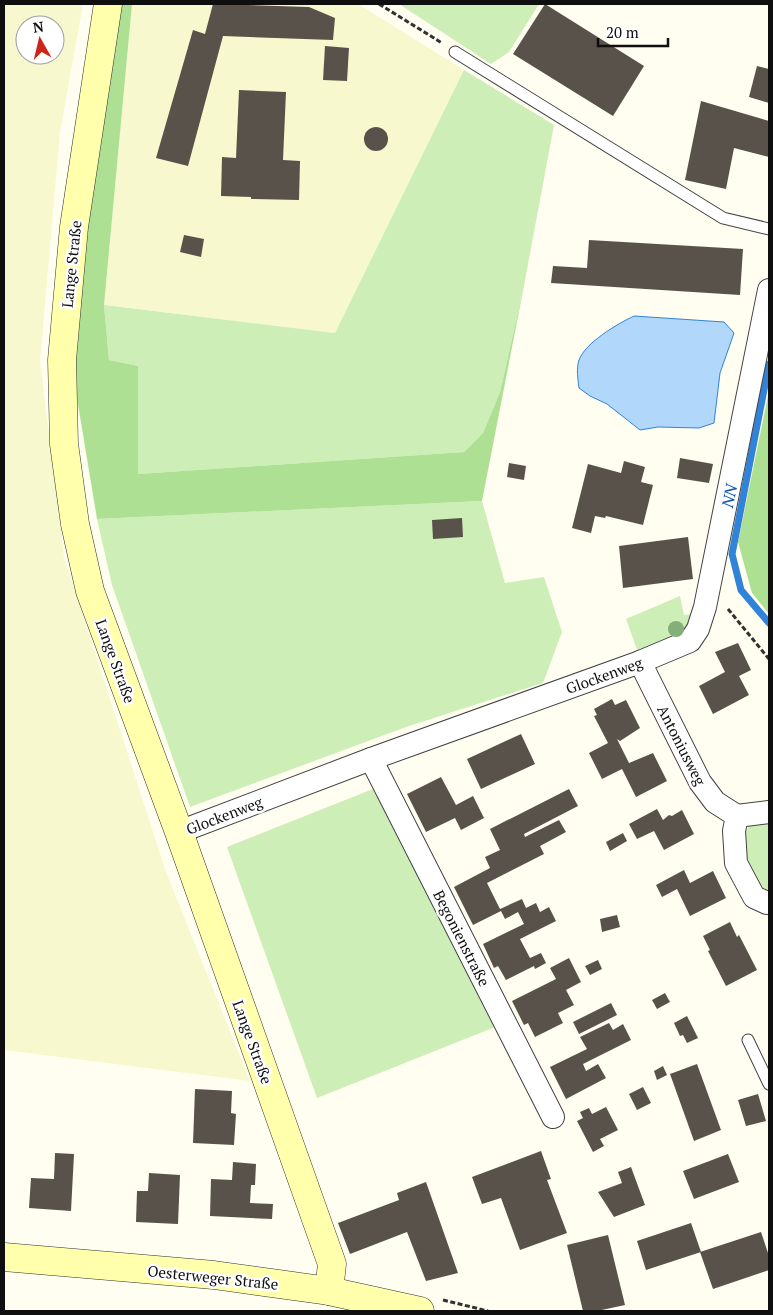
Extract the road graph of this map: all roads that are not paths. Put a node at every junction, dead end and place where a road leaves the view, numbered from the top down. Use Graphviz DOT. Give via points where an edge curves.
graph roads {
  1 [pos="108,4"];
  2 [pos="455,52"];
  3 [pos="769,229"];
  4 [pos="769,290"];
  5 [pos="640,662"];
  6 [pos="371,759"];
  7 [pos="769,812"];
  8 [pos="736,816"];
  9 [pos="179,832"];
  10 [pos="769,902"];
  11 [pos="748,1040"];
  12 [pos="769,1084"];
  13 [pos="553,1117"];
  14 [pos="4,1257"];
  15 [pos="329,1291"];
  16 [pos="420,1311"];
  1 -- 9 [label="street, Lange Straße" via="74,227 62,360 64,444 75,524 90,591"];
  2 -- 3 [label="lane" via="723,218"];
  4 -- 5 [label="street, Glockenweg" via="705,608 698,629 690,641"];
  5 -- 6 [label="street, Glockenweg"];
  5 -- 8 [label="street, Antoniusweg" via="700,782 715,802"];
  6 -- 9 [label="street, Glockenweg"];
  6 -- 13 [label="street, Begonienstraße"];
  7 -- 8 [label="street"];
  8 -- 10 [label="street" via="736,863 754,896"];
  9 -- 15 [label="street, Lange Straße" via="332,1264"];
  11 -- 12 [label="lane"];
  14 -- 15 [label="street, Oesterweger Straße" via="214,1276"];
  15 -- 16 [label="street, Oesterweger Straße"];
}
